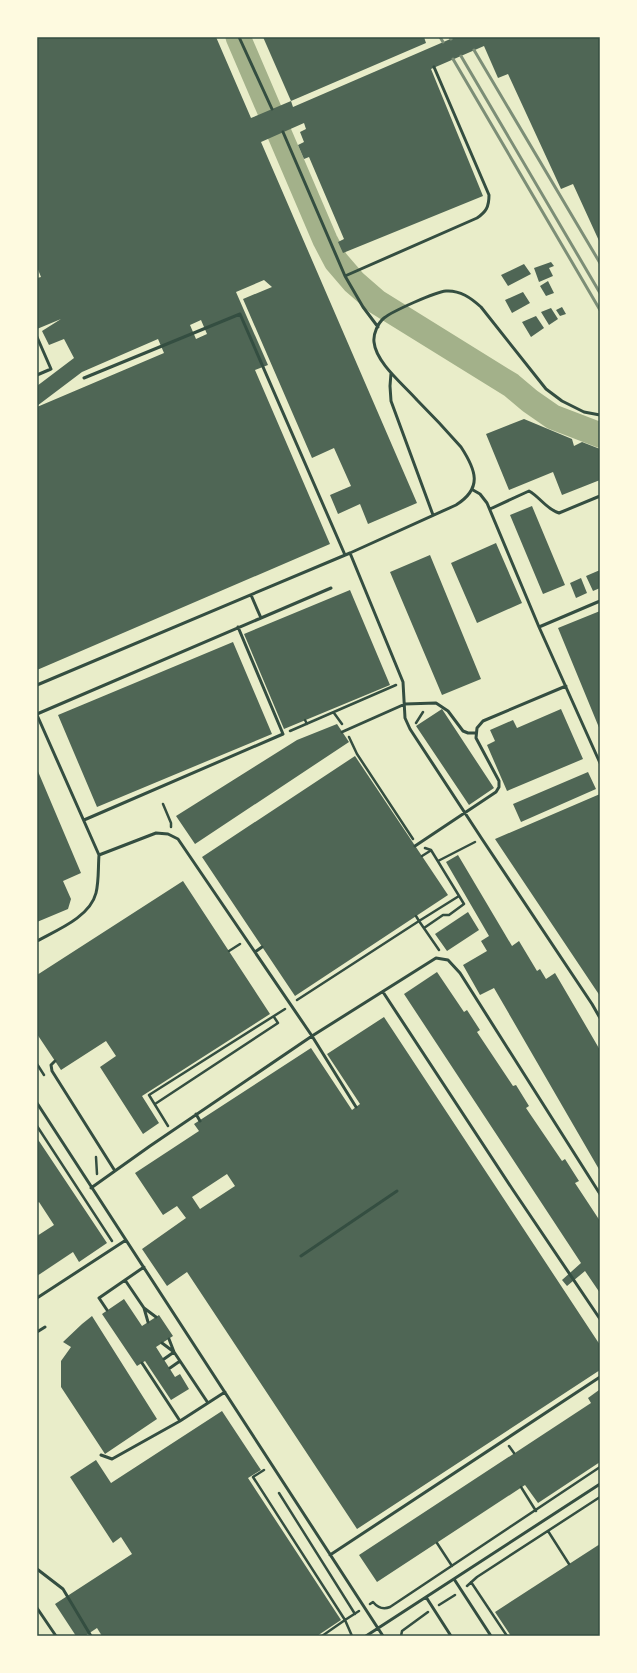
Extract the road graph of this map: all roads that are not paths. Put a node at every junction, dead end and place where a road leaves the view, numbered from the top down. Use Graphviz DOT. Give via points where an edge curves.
graph roads {
  1 [pos="239,37"];
  2 [pos="434,67"];
  3 [pos="272,110"];
  4 [pos="283,132"];
  5 [pos="345,276"];
  6 [pos="378,327"];
  7 [pos="37,337"];
  8 [pos="391,373"];
  9 [pos="37,375"];
  10 [pos="84,378"];
  11 [pos="600,415"];
  12 [pos="473,490"];
  13 [pos="600,496"];
  14 [pos="490,509"];
  15 [pos="433,515"];
  16 [pos="350,553"];
  17 [pos="345,555"];
  18 [pos="331,588"];
  19 [pos="251,595"];
  20 [pos="600,601"];
  21 [pos="260,618"];
  22 [pos="238,627"];
  23 [pos="539,627"];
  24 [pos="37,685"];
  25 [pos="566,686"];
  26 [pos="405,704"];
  27 [pos="37,715"];
  28 [pos="344,731"];
  29 [pos="476,733"];
  30 [pos="599,758"];
  31 [pos="600,763"];
  32 [pos="464,812"];
  33 [pos="84,820"];
  34 [pos="416,845"];
  35 [pos="99,855"];
  36 [pos="37,941"];
  37 [pos="262,947"];
  38 [pos="255,952"];
  39 [pos="383,992"];
  40 [pos="600,1018"];
  41 [pos="312,1036"];
  42 [pos="55,1061"];
  43 [pos="37,1103"];
  44 [pos="356,1107"];
  45 [pos="196,1114"];
  46 [pos="200,1121"];
  47 [pos="115,1171"];
  48 [pos="91,1188"];
  49 [pos="398,1191"];
  50 [pos="600,1194"];
  51 [pos="126,1240"];
  52 [pos="301,1256"];
  53 [pos="144,1267"];
  54 [pos="125,1280"];
  55 [pos="37,1298"];
  56 [pos="144,1308"];
  57 [pos="107,1310"];
  58 [pos="156,1317"];
  59 [pos="600,1319"];
  60 [pos="148,1322"];
  61 [pos="46,1327"];
  62 [pos="37,1332"];
  63 [pos="169,1339"];
  64 [pos="162,1343"];
  65 [pos="174,1352"];
  66 [pos="164,1359"];
  67 [pos="180,1361"];
  68 [pos="142,1363"];
  69 [pos="170,1368"];
  70 [pos="150,1369"];
  71 [pos="147,1372"];
  72 [pos="156,1377"];
  73 [pos="600,1377"];
  74 [pos="152,1380"];
  75 [pos="225,1392"];
  76 [pos="208,1403"];
  77 [pos="180,1421"];
  78 [pos="101,1455"];
  79 [pos="600,1484"];
  80 [pos="330,1555"];
  81 [pos="37,1569"];
  82 [pos="454,1579"];
  83 [pos="426,1597"];
  84 [pos="37,1608"];
  85 [pos="378,1628"];
  86 [pos="56,1636"];
  87 [pos="91,1636"];
  88 [pos="366,1636"];
  89 [pos="384,1636"];
  90 [pos="451,1636"];
  91 [pos="491,1636"];
  1 -- 3 [label="lane"];
  2 -- 5 [label="lane" via="489,195 489,204 485,213 477,218"];
  4 -- 5 [label="lane"];
  5 -- 6 [label="lane"];
  6 -- 8 [label="lane" via="374,334 374,343"];
  6 -- 11 [label="lane" via="384,317 437,293 450,291 462,294 481,307 546,389 584,412"];
  7 -- 9 [label="lane" via="51,369"];
  8 -- 12 [label="lane" via="462,446 474,470"];
  8 -- 15 [label="lane" via="391,401"];
  10 -- 17 [label="lane" via="240,314"];
  12 -- 14 [label="lane" via="480,494"];
  12 -- 15 [label="lane" via="456,505"];
  13 -- 14 [label="lane" via="559,513 552,511 538,496 529,491"];
  14 -- 23 [label="lane"];
  15 -- 16 [label="lane"];
  16 -- 17 [label="lane"];
  16 -- 26 [label="lane" via="403,682"];
  17 -- 19 [label="lane"];
  18 -- 21 [label="lane"];
  19 -- 21 [label="lane"];
  19 -- 24 [label="lane"];
  20 -- 23 [label="lane"];
  21 -- 22 [label="lane"];
  22 -- 27 [label="lane"];
  22 -- 33 [label="lane" via="283,734"];
  23 -- 25 [label="lane"];
  25 -- 29 [label="lane" via="483,721"];
  25 -- 30 [label="lane"];
  26 -- 28 [label="lane"];
  26 -- 29 [label="lane" via="436,703 448,710 464,731"];
  26 -- 32 [label="lane" via="405,718 410,729"];
  27 -- 33 [label="lane"];
  29 -- 32 [label="lane" via="476,738 499,780 500,787"];
  30 -- 31 [label="lane"];
  32 -- 34 [label="lane"];
  32 -- 40 [label="lane"];
  33 -- 35 [label="lane"];
  35 -- 36 [label="lane" via="96,894 87,908"];
  35 -- 38 [label="lane" via="156,833 162,832 178,839"];
  37 -- 38 [label="lane"];
  38 -- 41 [label="lane"];
  39 -- 41 [label="lane"];
  39 -- 50 [label="lane" via="432,959 448,960 464,980"];
  39 -- 59 [label="lane"];
  41 -- 44 [label="lane"];
  41 -- 45 [label="lane"];
  42 -- 47 [label="lane" via="51,1065 52,1071"];
  43 -- 48 [label="lane"];
  45 -- 46 [label="lane"];
  45 -- 47 [label="lane"];
  47 -- 48 [label="lane"];
  48 -- 51 [label="lane"];
  49 -- 52 [label="lane"];
  51 -- 53 [label="lane"];
  51 -- 55 [label="lane"];
  53 -- 54 [label="lane"];
  53 -- 75 [label="lane"];
  54 -- 56 [label="lane"];
  54 -- 57 [label="lane" via="99,1298"];
  56 -- 58 [label="lane"];
  56 -- 60 [label="lane"];
  61 -- 62 [label="lane"];
  63 -- 65 [label="lane"];
  64 -- 65 [label="lane"];
  65 -- 66 [label="lane"];
  65 -- 67 [label="lane"];
  67 -- 69 [label="lane"];
  67 -- 76 [label="lane"];
  68 -- 71 [label="lane"];
  70 -- 71 [label="lane"];
  71 -- 74 [label="lane"];
  72 -- 74 [label="lane"];
  73 -- 80 [label="lane"];
  74 -- 77 [label="lane"];
  75 -- 76 [label="lane"];
  75 -- 80 [label="lane"];
  76 -- 77 [label="lane"];
  77 -- 78 [label="lane" via="112,1460"];
  79 -- 82 [label="lane"];
  80 -- 85 [label="lane"];
  81 -- 87 [label="lane" via="63,1589"];
  82 -- 83 [label="lane"];
  82 -- 91 [label="lane"];
  83 -- 85 [label="lane"];
  83 -- 90 [label="lane"];
  84 -- 86 [label="lane"];
  85 -- 88 [label="lane"];
  85 -- 89 [label="lane"];
}
